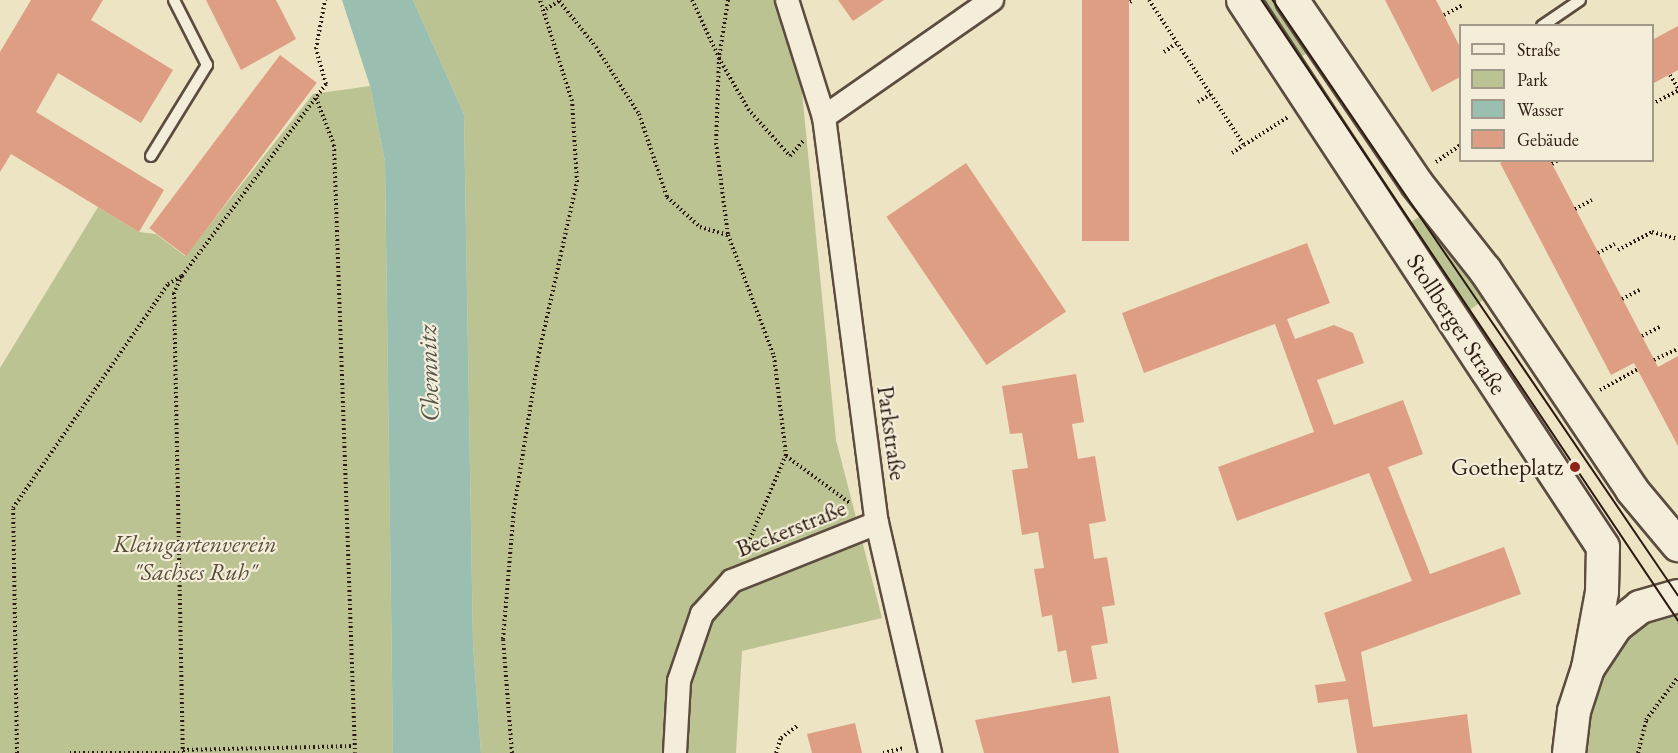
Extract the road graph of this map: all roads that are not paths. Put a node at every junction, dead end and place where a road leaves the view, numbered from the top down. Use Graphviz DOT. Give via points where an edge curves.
graph roads {
  1 [pos="174,0"];
  2 [pos="788,0"];
  3 [pos="992,0"];
  4 [pos="1243,0"];
  5 [pos="1292,0"];
  6 [pos="1580,0"];
  7 [pos="1545,24"];
  8 [pos="824,117"];
  9 [pos="151,156"];
  10 [pos="877,523"];
  11 [pos="1678,545"];
  12 [pos="1678,596"];
  13 [pos="1588,668"];
  14 [pos="675,753"];
  15 [pos="930,753"];
  16 [pos="1569,753"];
  1 -- 9 [label="lane" via="207,65"];
  2 -- 8 [label="street, Parkstraße"];
  3 -- 8 [label="street"];
  4 -- 13 [label="main road, Stollberger Straße" via="1603,547 1602,592"];
  5 -- 11 [label="main road, Stollberger Straße" via="1417,184 1485,270 1632,490"];
  6 -- 7 [label="lane"];
  8 -- 10 [label="street, Parkstraße"];
  10 -- 14 [label="street, Beckerstraße" via="732,582 702,614 679,681"];
  10 -- 15 [label="street, Parkstraße"];
  12 -- 13 [label="main road" via="1640,607 1616,626"];
  13 -- 16 [label="main road" via="1574,711"];
}
